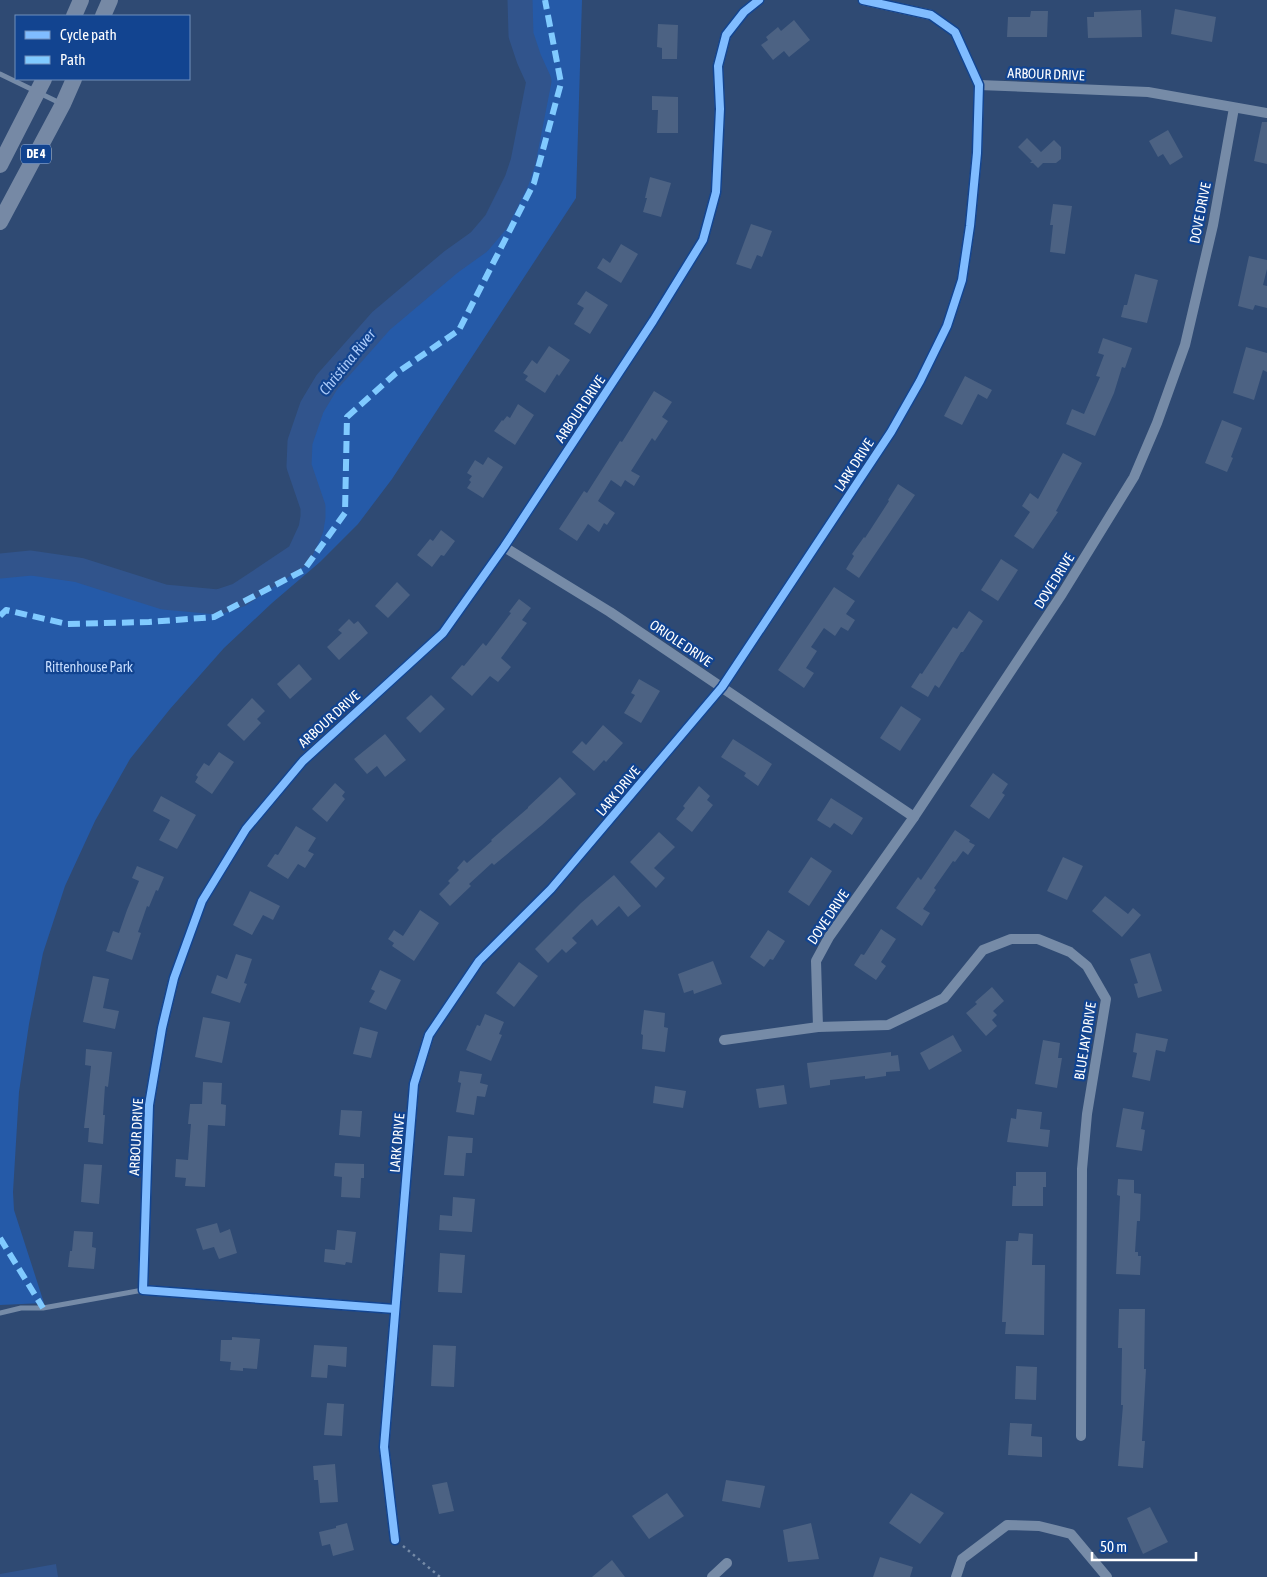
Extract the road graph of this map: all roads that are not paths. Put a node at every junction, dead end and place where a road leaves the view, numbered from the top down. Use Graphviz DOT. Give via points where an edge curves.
graph roads {
  1 [pos="81,0"];
  2 [pos="110,0"];
  3 [pos="759,0"];
  4 [pos="863,0"];
  5 [pos="74,15"];
  6 [pos="103,15"];
  7 [pos="0,74"];
  8 [pos="15,78"];
  9 [pos="22,80"];
  10 [pos="74,80"];
  11 [pos="41,85"];
  12 [pos="979,85"];
  13 [pos="63,104"];
  14 [pos="1234,108"];
  15 [pos="1267,113"];
  16 [pos="0,166"];
  17 [pos="0,222"];
  18 [pos="504,547"];
  19 [pos="722,687"];
  20 [pos="914,817"];
  21 [pos="818,1027"];
  22 [pos="724,1040"];
  23 [pos="143,1290"];
  24 [pos="395,1309"];
  25 [pos="0,1313"];
  26 [pos="1080,1436"];
  27 [pos="395,1540"];
  28 [pos="727,1563"];
  29 [pos="712,1577"];
  30 [pos="956,1577"];
  31 [pos="1107,1577"];
  1 -- 5 [label="main road"];
  2 -- 6 [label="main road"];
  3 -- 18 [label="street, ARBOUR DRIVE" via="744,12 726,35 718,66 720,109 716,192 702,240 653,321"];
  4 -- 12 [label="street" via="931,15 955,32"];
  7 -- 8 [label="lane"];
  9 -- 11 [label="lane"];
  10 -- 13 [label="main road, DE 4"];
  11 -- 13 [label="lane"];
  11 -- 16 [label="main road, DE 4"];
  12 -- 14 [label="street, ARBOUR DRIVE" via="1148,92"];
  12 -- 19 [label="street, LARK DRIVE" via="978,153 970,226 962,280 947,326 891,432"];
  13 -- 17 [label="main road, DE 4"];
  14 -- 15 [label="street, ARBOUR DRIVE"];
  14 -- 20 [label="street, DOVE DRIVE" via="1213,225 1185,345 1158,423 1134,477 1062,594"];
  18 -- 19 [label="street, ORIOLE DRIVE" via="610,612"];
  18 -- 23 [label="street, ARBOUR DRIVE" via="443,633 302,761 246,829 202,901 174,978 149,1105"];
  19 -- 20 [label="street, ORIOLE DRIVE"];
  19 -- 24 [label="street, LARK DRIVE" via="551,889 479,961 429,1035 414,1084"];
  20 -- 21 [label="street, DOVE DRIVE" via="829,937 816,961"];
  21 -- 22 [label="street, BLUE JAY DRIVE"];
  21 -- 26 [label="street, BLUE JAY DRIVE" via="888,1024 944,998 983,950 1010,939 1038,939 1070,952 1087,966 1106,999 1082,1170"];
  23 -- 24 [label="street"];
  23 -- 25 [label="lane"];
  24 -- 27 [label="street, LARK DRIVE" via="384,1447"];
  28 -- 29 [label="street"];
  30 -- 31 [label="street" via="962,1559 1007,1525 1039,1526 1071,1534"];
}
